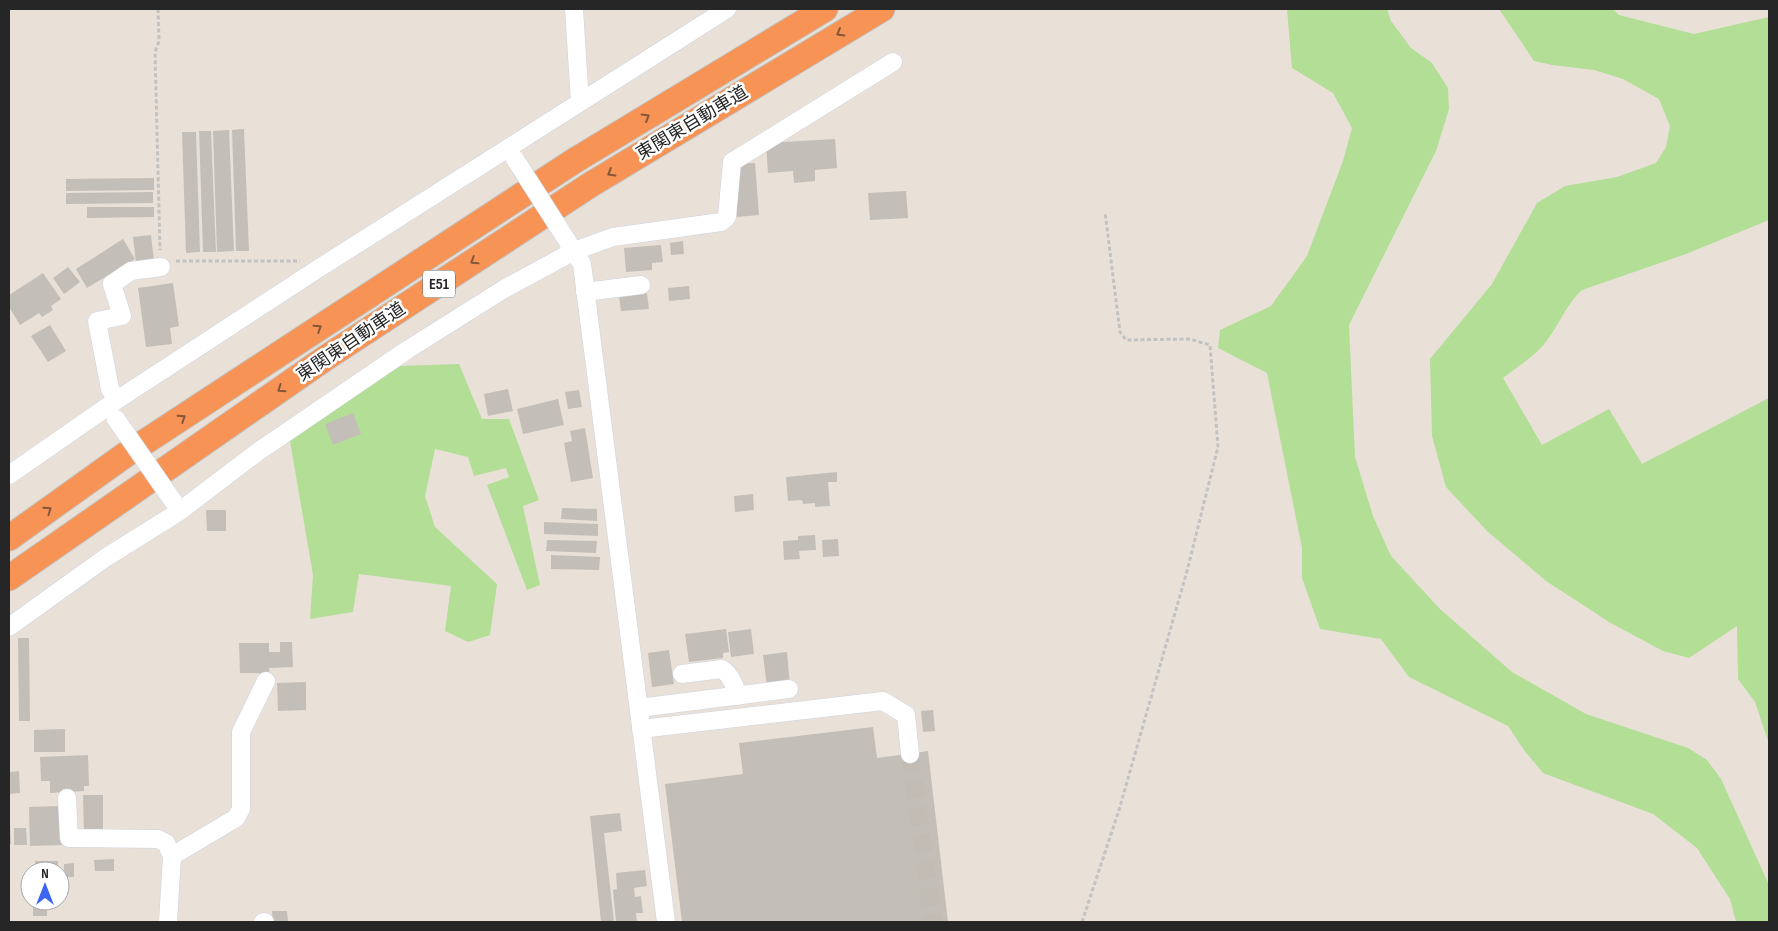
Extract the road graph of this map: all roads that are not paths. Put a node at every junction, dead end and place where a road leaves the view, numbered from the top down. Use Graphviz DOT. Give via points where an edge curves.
graph roads {
  1 [pos="574,9"];
  2 [pos="699,9"];
  3 [pos="728,9"];
  4 [pos="825,9"];
  5 [pos="882,9"];
  6 [pos="698,27"];
  7 [pos="894,62"];
  8 [pos="580,102"];
  9 [pos="511,154"];
  10 [pos="571,247"];
  11 [pos="164,260"];
  12 [pos="641,285"];
  13 [pos="586,292"];
  14 [pos="114,408"];
  15 [pos="9,475"];
  16 [pos="176,506"];
  17 [pos="9,538"];
  18 [pos="9,578"];
  19 [pos="9,627"];
  20 [pos="682,674"];
  21 [pos="266,681"];
  22 [pos="789,689"];
  23 [pos="738,696"];
  24 [pos="639,708"];
  25 [pos="642,729"];
  26 [pos="910,754"];
  27 [pos="67,798"];
  28 [pos="172,856"];
  29 [pos="168,922"];
  30 [pos="666,922"];
  1 -- 8 [label="street"];
  2 -- 6 [label="street"];
  3 -- 6 [label="street"];
  17 -- 4 [label="highway, 東関東自動車道 / E51, one-way" via="125,455 574,161"];
  5 -- 18 [label="highway, 東関東自動車道 / E51, one-way" via="590,185 352,340"];
  6 -- 8 [label="street"];
  7 -- 10 [label="street" via="732,162 727,217 721,222 613,237"];
  8 -- 9 [label="street"];
  9 -- 10 [label="street, bridge"];
  9 -- 14 [label="street" via="313,272"];
  10 -- 13 [label="street" via="582,264"];
  10 -- 16 [label="street" via="407,350"];
  11 -- 14 [label="street" via="131,271 112,284 122,316 97,321"];
  12 -- 13 [label="street"];
  13 -- 24 [label="street"];
  14 -- 15 [label="street"];
  14 -- 16 [label="street, bridge"];
  16 -- 19 [label="street"];
  20 -- 23 [label="street" via="722,669 727,672"];
  21 -- 28 [label="street" via="241,732 241,809 236,818"];
  22 -- 23 [label="street"];
  23 -- 24 [label="street"];
  24 -- 25 [label="street"];
  25 -- 26 [label="street" via="883,701 906,715"];
  25 -- 30 [label="street"];
  27 -- 28 [label="street" via="69,838 158,839 166,843"];
  28 -- 29 [label="street"];
}
